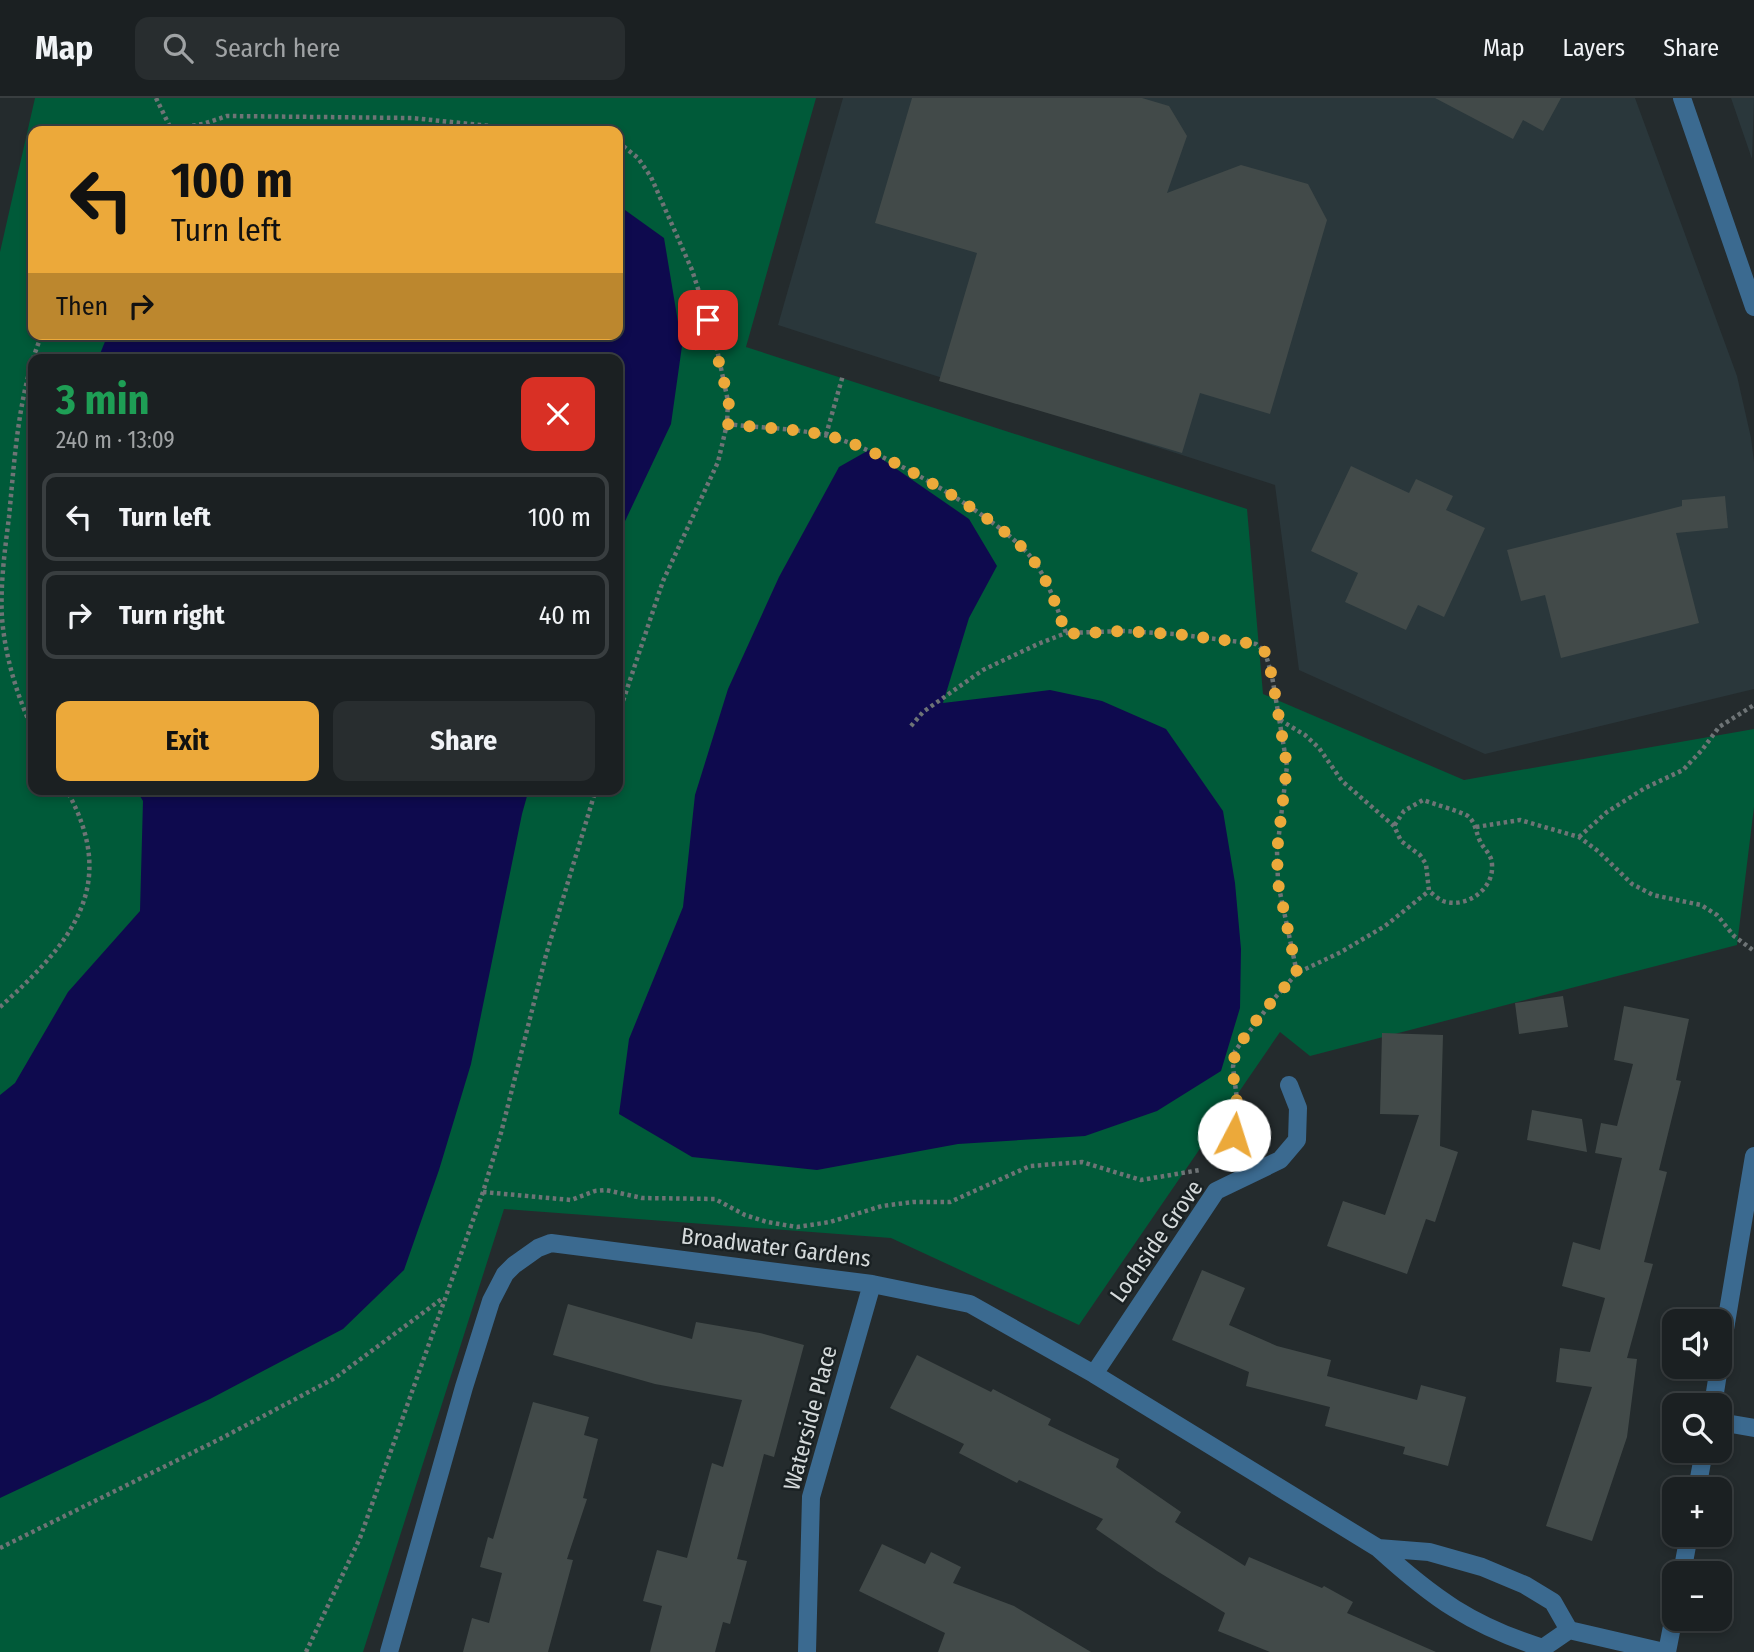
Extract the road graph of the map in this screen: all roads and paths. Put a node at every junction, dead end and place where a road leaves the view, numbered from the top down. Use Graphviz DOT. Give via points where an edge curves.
graph roads {
  1 [pos="156,98"];
  2 [pos="1682,98"];
  3 [pos="168,126"];
  4 [pos="192,126"];
  5 [pos="490,126"];
  6 [pos="623,146"];
  7 [pos="1754,307"];
  8 [pos="28,374"];
  9 [pos="843,375"];
  10 [pos="727,424"];
  11 [pos="826,435"];
  12 [pos="1066,634"];
  13 [pos="623,701"];
  14 [pos="1754,705"];
  15 [pos="28,716"];
  16 [pos="1280,720"];
  17 [pos="911,726"];
  18 [pos="69,795"];
  19 [pos="594,795"];
  20 [pos="1394,826"];
  21 [pos="1476,827"];
  22 [pos="1579,837"];
  23 [pos="1429,891"];
  24 [pos="1754,951"];
  25 [pos="1297,973"];
  26 [pos="0,1007"];
  27 [pos="1289,1085"];
  28 [pos="1754,1156"];
  29 [pos="483,1192"];
  30 [pos="872,1284"];
  31 [pos="445,1296"];
  32 [pos="1728,1309"];
  33 [pos="1094,1374"];
  34 [pos="1732,1424"];
  35 [pos="1754,1428"];
  36 [pos="0,1548"];
  37 [pos="1378,1548"];
  38 [pos="1569,1630"];
  39 [pos="1671,1631"];
  40 [pos="306,1652"];
  41 [pos="389,1652"];
  42 [pos="807,1652"];
  43 [pos="1666,1652"];
  1 -- 3 [label="path"];
  2 -- 7 [label="street"];
  4 -- 5 [label="path" via="240,116 412,118"];
  6 -- 10 [label="path" via="651,177 692,270 729,401"];
  8 -- 15 [label="path" via="19,418 2,617 10,667"];
  9 -- 11 [label="path"];
  10 -- 11 [label="path"];
  10 -- 13 [label="path" via="718,461 663,581"];
  11 -- 12 [label="path" via="926,480 1004,531 1031,557"];
  12 -- 16 [label="path" via="1123,631 1256,644 1265,652"];
  12 -- 17 [label="path" via="983,670 923,712"];
  14 -- 22 [label="path" via="1720,727 1683,770 1607,812"];
  16 -- 20 [label="path" via="1305,734 1342,781"];
  16 -- 25 [label="path" via="1287,766 1278,883"];
  18 -- 26 [label="path" via="88,840 86,896 77,921 58,950"];
  19 -- 29 [label="path"];
  20 -- 21 [label="path" via="1404,811 1423,800 1463,812"];
  20 -- 23 [label="path" via="1401,841 1426,864"];
  21 -- 22 [label="path" via="1520,820"];
  21 -- 23 [label="path" via="1493,867 1482,891 1458,903 1442,901"];
  22 -- 24 [label="path" via="1632,884 1653,895 1700,905"];
  23 -- 25 [label="path" via="1385,926"];
  25 -- 29 [label="path" via="1235,1051 1239,1116 1234,1135 1205,1169 1141,1180 1082,1161 1030,1166 950,1202 882,1206 797,1227 745,1215 715,1199 642,1198 606,1189 571,1200"];
  27 -- 33 [label="street, Lochside Grove" via="1298,1108 1297,1139 1280,1160 1216,1191"];
  28 -- 32 [label="street"];
  29 -- 31 [label="path"];
  30 -- 33 [label="street, Broadwater Gardens" via="970,1304"];
  30 -- 41 [label="street, Broadwater Gardens" via="551,1243 514,1265 491,1301"];
  30 -- 42 [label="street, Waterside Place" via="811,1497"];
  31 -- 36 [label="path" via="335,1378"];
  31 -- 40 [label="path" via="360,1538"];
  33 -- 37 [label="street, Broadwater Gardens"];
  34 -- 35 [label="street"];
  37 -- 38 [label="street, Broadwater Gardens" via="1429,1552 1514,1580 1553,1602"];
  37 -- 38 [label="street, Broadwater Gardens" via="1450,1607 1514,1639 1543,1648"];
  38 -- 43 [label="street"];
  39 -- 43 [label="street"];
}
